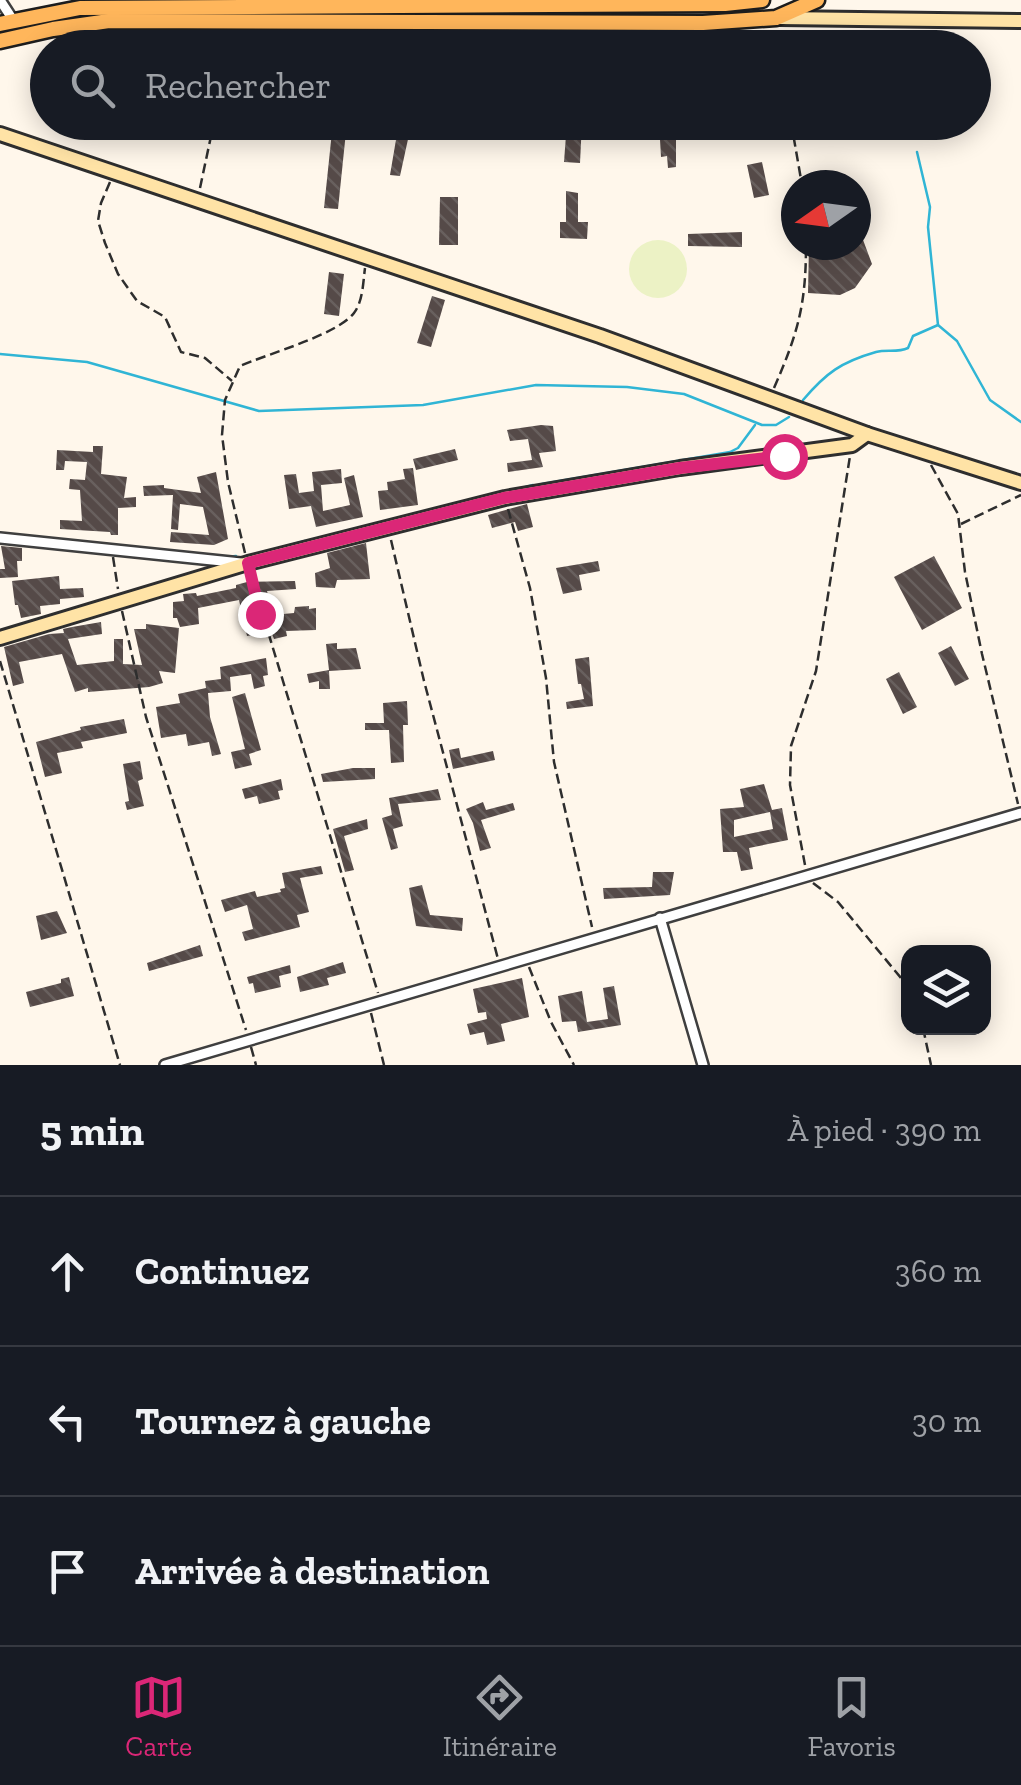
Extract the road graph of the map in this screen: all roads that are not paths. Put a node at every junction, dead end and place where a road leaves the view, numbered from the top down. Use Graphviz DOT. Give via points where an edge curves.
graph roads {
  1 [pos="0,0"];
  2 [pos="762,0"];
  3 [pos="816,0"];
  4 [pos="776,18"];
  5 [pos="6,22"];
  6 [pos="1021,22"];
  7 [pos="49,30"];
  8 [pos="30,34"];
  9 [pos="0,41"];
  10 [pos="0,134"];
  11 [pos="867,434"];
  12 [pos="1021,483"];
  13 [pos="0,538"];
  14 [pos="248,563"];
  15 [pos="0,638"];
  16 [pos="1021,813"];
  17 [pos="660,918"];
  18 [pos="165,1065"];
  19 [pos="704,1065"];
  1 -- 5 [label="street"];
  2 -- 5 [label="main road" via="80,8"];
  3 -- 4 [label="main road"];
  4 -- 6 [label="street"];
  4 -- 7 [label="main road" via="109,21"];
  8 -- 9 [label="main road"];
  10 -- 11 [label="street"];
  11 -- 12 [label="street"];
  11 -- 14 [label="street" via="852,445 504,498"];
  13 -- 14 [label="street"];
  14 -- 15 [label="street"];
  16 -- 17 [label="street"];
  17 -- 18 [label="street"];
  17 -- 19 [label="street"];
}
